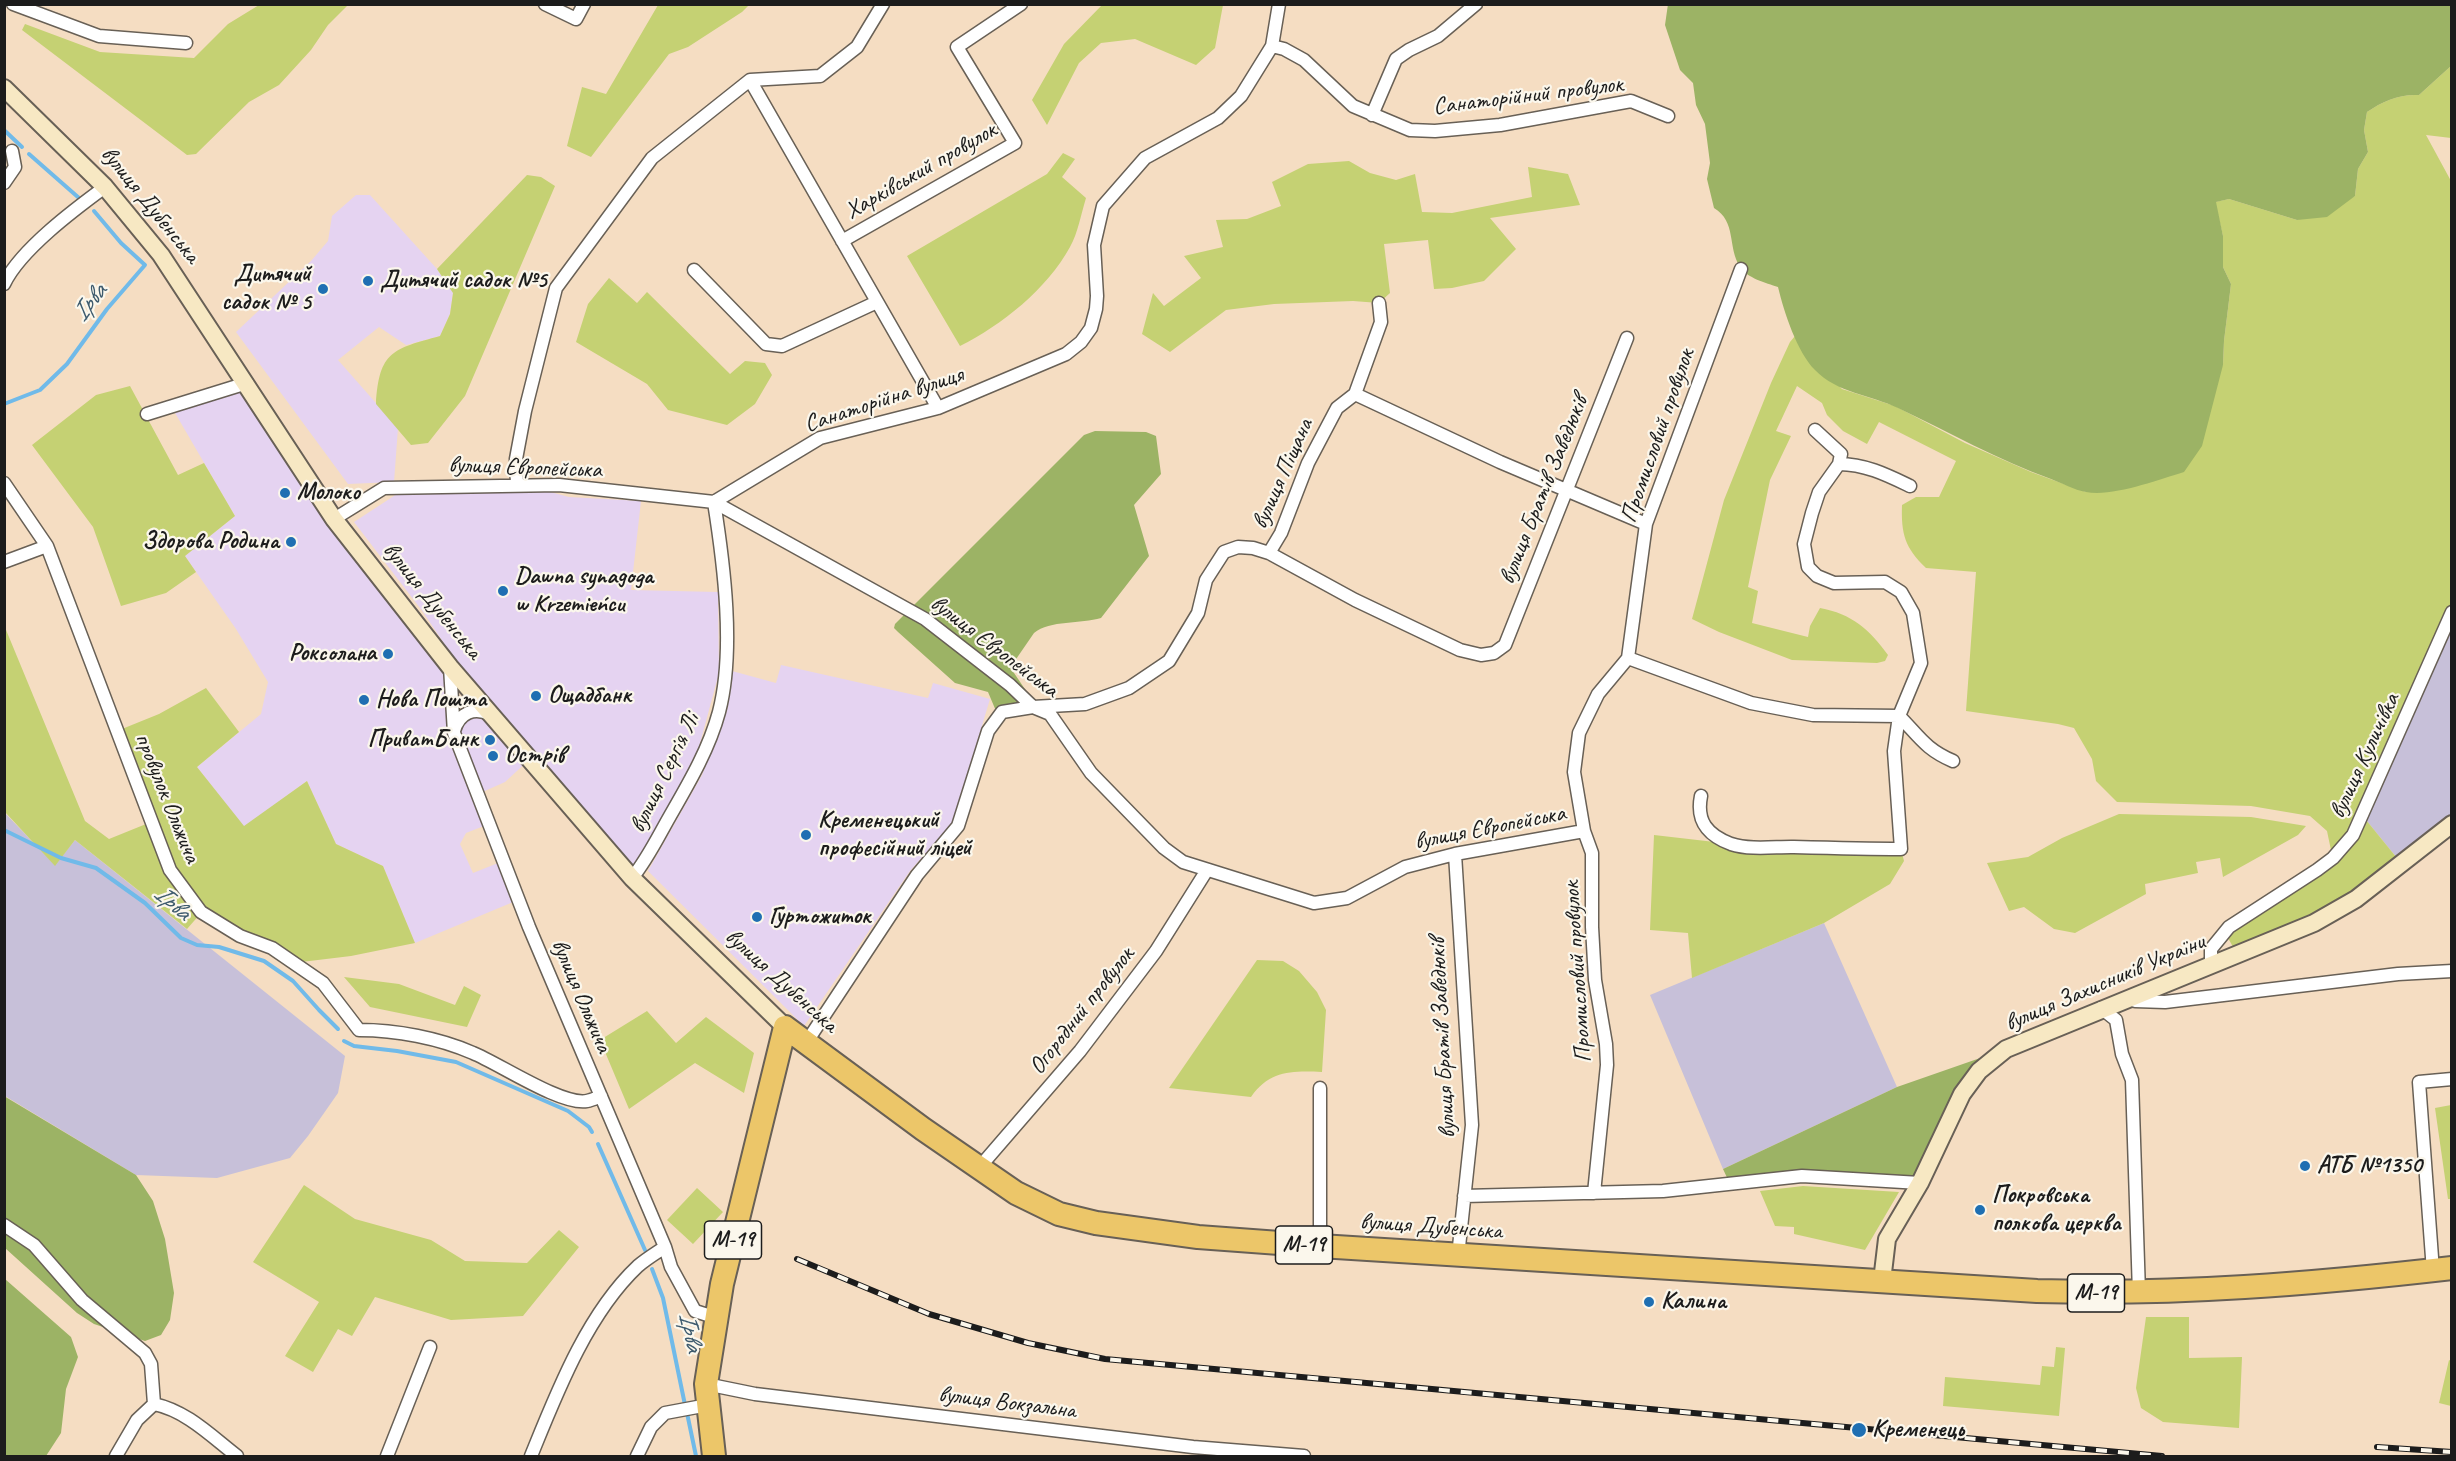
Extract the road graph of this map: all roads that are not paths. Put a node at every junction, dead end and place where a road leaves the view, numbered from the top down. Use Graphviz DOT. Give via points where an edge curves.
graph roads {
  1 [pos="13,4"];
  2 [pos="545,4"];
  3 [pos="584,4"];
  4 [pos="884,4"];
  5 [pos="1022,4"];
  6 [pos="1279,4"];
  7 [pos="1476,4"];
  8 [pos="186,43"];
  9 [pos="1272,46"];
  10 [pos="750,80"];
  11 [pos="4,88"];
  12 [pos="1372,115"];
  13 [pos="1668,116"];
  14 [pos="12,151"];
  15 [pos="4,183"];
  16 [pos="105,187"];
  17 [pos="842,241"];
  18 [pos="1741,269"];
  19 [pos="694,270"];
  20 [pos="4,284"];
  21 [pos="877,302"];
  22 [pos="1379,303"];
  23 [pos="1627,338"];
  24 [pos="247,383"];
  25 [pos="1355,394"];
  26 [pos="938,408"];
  27 [pos="147,414"];
  28 [pos="1815,430"];
  29 [pos="1839,464"];
  30 [pos="4,483"];
  31 [pos="517,484"];
  32 [pos="1910,486"];
  33 [pos="1567,490"];
  34 [pos="714,502"];
  35 [pos="334,519"];
  36 [pos="1646,524"];
  37 [pos="47,546"];
  38 [pos="1269,553"];
  39 [pos="4,562"];
  40 [pos="2451,612"];
  41 [pos="1628,658"];
  42 [pos="450,667"];
  43 [pos="1033,707"];
  44 [pos="492,715"];
  45 [pos="1899,716"];
  46 [pos="454,733"];
  47 [pos="1953,761"];
  48 [pos="1701,796"];
  49 [pos="2451,824"];
  50 [pos="1584,831"];
  51 [pos="1455,854"];
  52 [pos="1207,870"];
  53 [pos="632,878"];
  54 [pos="2211,964"];
  55 [pos="2451,971"];
  56 [pos="2131,996"];
  57 [pos="2101,1008"];
  58 [pos="785,1027"];
  59 [pos="806,1043"];
  60 [pos="2451,1079"];
  61 [pos="1320,1088"];
  62 [pos="601,1096"];
  63 [pos="978,1169"];
  64 [pos="1920,1183"];
  65 [pos="1594,1193"];
  66 [pos="1464,1196"];
  67 [pos="4,1225"];
  68 [pos="1320,1246"];
  69 [pos="664,1247"];
  70 [pos="1458,1256"];
  71 [pos="2442,1270"];
  72 [pos="1882,1281"];
  73 [pos="2139,1293"];
  74 [pos="717,1318"];
  75 [pos="430,1347"];
  76 [pos="707,1395"];
  77 [pos="154,1404"];
  78 [pos="116,1456"];
  79 [pos="237,1456"];
  80 [pos="387,1456"];
  81 [pos="531,1456"];
  82 [pos="637,1456"];
  83 [pos="714,1456"];
  84 [pos="1304,1456"];
  1 -- 8 [label="street" via="99,36"];
  2 -- 3 [label="street" via="576,19"];
  4 -- 10 [label="street" via="857,47 820,76"];
  5 -- 17 [label="street, Харківський провулок" via="957,47 1016,144"];
  6 -- 9 [label="street, Санаторійна вулиця"];
  7 -- 12 [label="street" via="1438,36 1395,59"];
  9 -- 12 [label="street, Санаторійний провулок" via="1304,60 1353,106"];
  9 -- 26 [label="street, Санаторійна вулиця" via="1240,96 1218,118 1145,158 1103,206 1094,245 1096,309 1081,342 1066,354"];
  10 -- 17 [label="street"];
  10 -- 31 [label="street" via="652,158 556,288 525,411 516,459"];
  11 -- 16 [label="main road, вулиця Дубенська"];
  12 -- 13 [label="street, Санаторійний провулок" via="1410,130 1435,131 1500,125 1631,101"];
  14 -- 15 [label="street" via="15,167"];
  16 -- 20 [label="street" via="56,225 9,273"];
  16 -- 24 [label="main road, вулиця Дубенська" via="161,255"];
  17 -- 21 [label="street"];
  18 -- 36 [label="street, Промисловий провулок"];
  19 -- 21 [label="street" via="766,344 782,346"];
  21 -- 26 [label="street"];
  22 -- 25 [label="street, вулиця Піщана" via="1381,322"];
  23 -- 33 [label="street, вулиця Братів Заведюків"];
  24 -- 27 [label="street"];
  24 -- 35 [label="main road, вулиця Дубенська"];
  25 -- 33 [label="street"];
  25 -- 38 [label="street, вулиця Піщана" via="1337,408"];
  26 -- 34 [label="street, Санаторійна вулиця" via="820,438"];
  28 -- 29 [label="street" via="1841,454"];
  29 -- 32 [label="street" via="1877,471"];
  29 -- 45 [label="street" via="1819,492 1812,513 1804,544 1808,567 1834,583 1885,582 1901,592 1912,613 1921,663"];
  30 -- 37 [label="street, провулок Ольжича"];
  31 -- 34 [label="street, вулиця Європейська"];
  31 -- 35 [label="street, вулиця Європейська" via="384,488"];
  33 -- 36 [label="street"];
  33 -- 38 [label="street, вулиця Братів Заведюків" via="1505,645 1494,653 1481,655 1450,646"];
  34 -- 43 [label="street, вулиця Європейська" via="925,619"];
  34 -- 53 [label="street, вулиця Сергія Лі" via="726,642 719,712 685,790"];
  35 -- 42 [label="main road, вулиця Дубенська"];
  36 -- 41 [label="street, Промисловий провулок"];
  37 -- 39 [label="street"];
  37 -- 62 [label="street, провулок Ольжича" via="170,870 201,912 240,936 272,948 323,983 359,1030 382,1030 450,1044 552,1093 585,1102"];
  38 -- 43 [label="street, вулиця Піщана" via="1239,547 1224,552 1206,580 1198,613 1168,661 1129,688 1085,704"];
  40 -- 54 [label="street, вулиця Куличівка" via="2353,835 2317,870 2229,927 2211,949"];
  41 -- 45 [label="street" via="1751,704 1813,715"];
  41 -- 50 [label="street, Промисловий провулок" via="1599,694 1579,733 1574,772"];
  42 -- 44 [label="main road, вулиця Дубенська"];
  42 -- 46 [label="street, вулиця Ольжича"];
  43 -- 52 [label="street, вулиця Європейська" via="1050,714 1090,772 1164,848 1183,862"];
  43 -- 59 [label="street, вулиця Піщана" via="1002,712 988,731 958,826 917,875"];
  44 -- 46 [label="street" via="467,712 456,722"];
  44 -- 53 [label="main road, вулиця Дубенська"];
  45 -- 47 [label="street" via="1920,741"];
  45 -- 48 [label="street" via="1894,751 1901,849 1758,848 1732,844 1713,834 1701,821"];
  46 -- 62 [label="street, вулиця Ольжича" via="529,927"];
  49 -- 54 [label="main road, вулиця Захисників України" via="2356,899 2314,923"];
  50 -- 51 [label="street, вулиця Європейська"];
  50 -- 65 [label="street, Промисловий провулок" via="1592,853 1595,981 1607,1065"];
  51 -- 52 [label="street, вулиця Європейська" via="1405,867 1347,898 1314,903"];
  51 -- 66 [label="street, вулиця Братів Заведюків" via="1472,1125"];
  52 -- 63 [label="street, Огородний провулок" via="1156,951 1115,1006"];
  53 -- 58 [label="main road, вулиця Дубенська"];
  54 -- 56 [label="main road, вулиця Захисників України"];
  55 -- 56 [label="street" via="2165,1002 2135,1001"];
  56 -- 57 [label="main road, вулиця Захисників України"];
  57 -- 64 [label="main road, вулиця Захисників України" via="2006,1049 1979,1071 1962,1094"];
  57 -- 73 [label="street" via="2116,1020 2132,1080"];
  58 -- 59 [label="highway, вулиця Дубенська / М-19"];
  58 -- 74 [label="highway, М-19"];
  59 -- 63 [label="highway, вулиця Дубенська / М-19"];
  60 -- 71 [label="street" via="2419,1082"];
  61 -- 68 [label="street"];
  62 -- 69 [label="street, вулиця Ольжича"];
  63 -- 68 [label="highway, вулиця Дубенська / М-19" via="1059,1214 1096,1223 1198,1237"];
  64 -- 65 [label="street" via="1802,1176 1663,1191"];
  64 -- 72 [label="main road, вулиця Захисників України" via="1887,1239"];
  65 -- 66 [label="street"];
  66 -- 70 [label="street, вулиця Братів Заведюків"];
  67 -- 77 [label="street" via="34,1245 82,1300 146,1353 151,1364"];
  68 -- 70 [label="highway, вулиця Дубенська / М-19"];
  69 -- 74 [label="street, вулиця Ольжича" via="695,1311"];
  69 -- 81 [label="street" via="639,1265 605,1305 572,1363"];
  70 -- 72 [label="highway, вулиця Дубенська / М-19"];
  71 -- 73 [label="highway, М-19"];
  72 -- 73 [label="highway, М-19"];
  74 -- 76 [label="highway, М-19"];
  75 -- 80 [label="street"];
  76 -- 82 [label="street" via="665,1413 651,1426"];
  76 -- 83 [label="highway, М-19"];
  76 -- 84 [label="street, вулиця Вокзальна" via="755,1394 1193,1447"];
  77 -- 78 [label="street" via="137,1420"];
  77 -- 79 [label="street" via="182,1413"];
}
